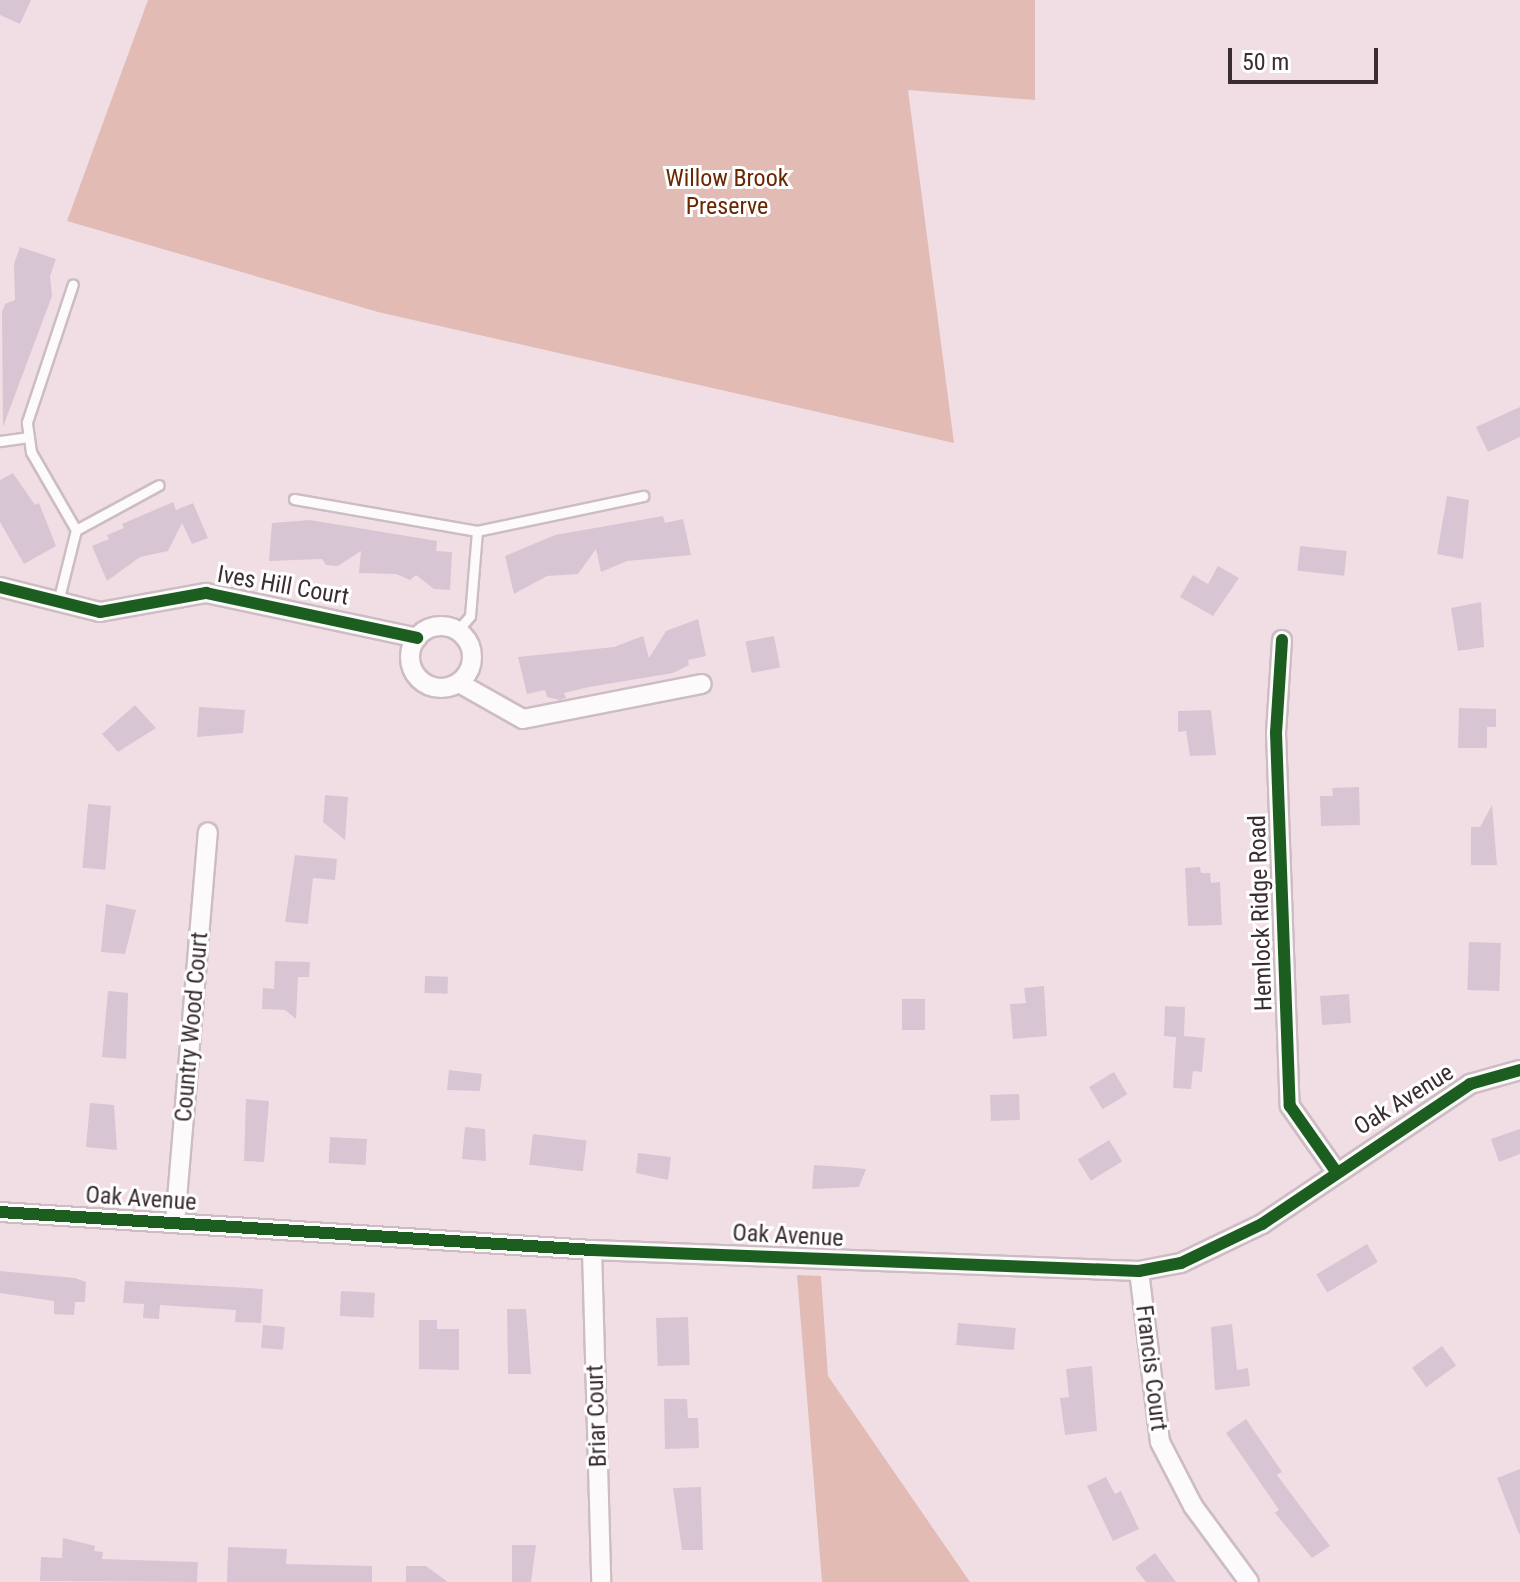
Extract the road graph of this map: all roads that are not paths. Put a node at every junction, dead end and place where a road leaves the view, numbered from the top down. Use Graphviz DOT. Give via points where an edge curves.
graph roads {
  1 [pos="73,284"];
  2 [pos="29,437"];
  3 [pos="0,441"];
  4 [pos="159,485"];
  5 [pos="643,496"];
  6 [pos="294,499"];
  7 [pos="76,530"];
  8 [pos="477,531"];
  9 [pos="0,587"];
  10 [pos="58,602"];
  11 [pos="457,631"];
  12 [pos="417,638"];
  13 [pos="1282,640"];
  14 [pos="459,683"];
  15 [pos="702,684"];
  16 [pos="208,832"];
  17 [pos="1520,1070"];
  18 [pos="1335,1170"];
  19 [pos="0,1212"];
  20 [pos="175,1223"];
  21 [pos="592,1250"];
  22 [pos="1139,1271"];
  23 [pos="601,1582"];
  24 [pos="1249,1582"];
  1 -- 2 [label="lane" via="27,422"];
  2 -- 3 [label="lane"];
  2 -- 7 [label="lane" via="31,452"];
  4 -- 7 [label="lane"];
  5 -- 8 [label="lane"];
  6 -- 8 [label="lane"];
  7 -- 10 [label="lane"];
  8 -- 11 [label="lane" via="470,616"];
  9 -- 10 [label="street, Ives Hill Court"];
  10 -- 12 [label="street, Ives Hill Court" via="100,612 206,593"];
  11 -- 12 [label="street, Ives Hill Court" via="440,626"];
  11 -- 14 [label="street" via="471,656"];
  12 -- 14 [label="street" via="411,666 422,682 440,689"];
  13 -- 18 [label="street, Hemlock Ridge Road" via="1276,733 1290,1106"];
  14 -- 15 [label="street" via="523,719"];
  16 -- 20 [label="street, Country Wood Court"];
  17 -- 18 [label="street, Oak Avenue" via="1470,1084"];
  18 -- 22 [label="street, Oak Avenue" via="1262,1224 1181,1263"];
  19 -- 20 [label="street, Oak Avenue"];
  20 -- 21 [label="street, Oak Avenue"];
  21 -- 22 [label="street, Oak Avenue"];
  21 -- 23 [label="street, Briar Court"];
  22 -- 24 [label="street, Francis Court" via="1160,1442 1193,1506"];
}
